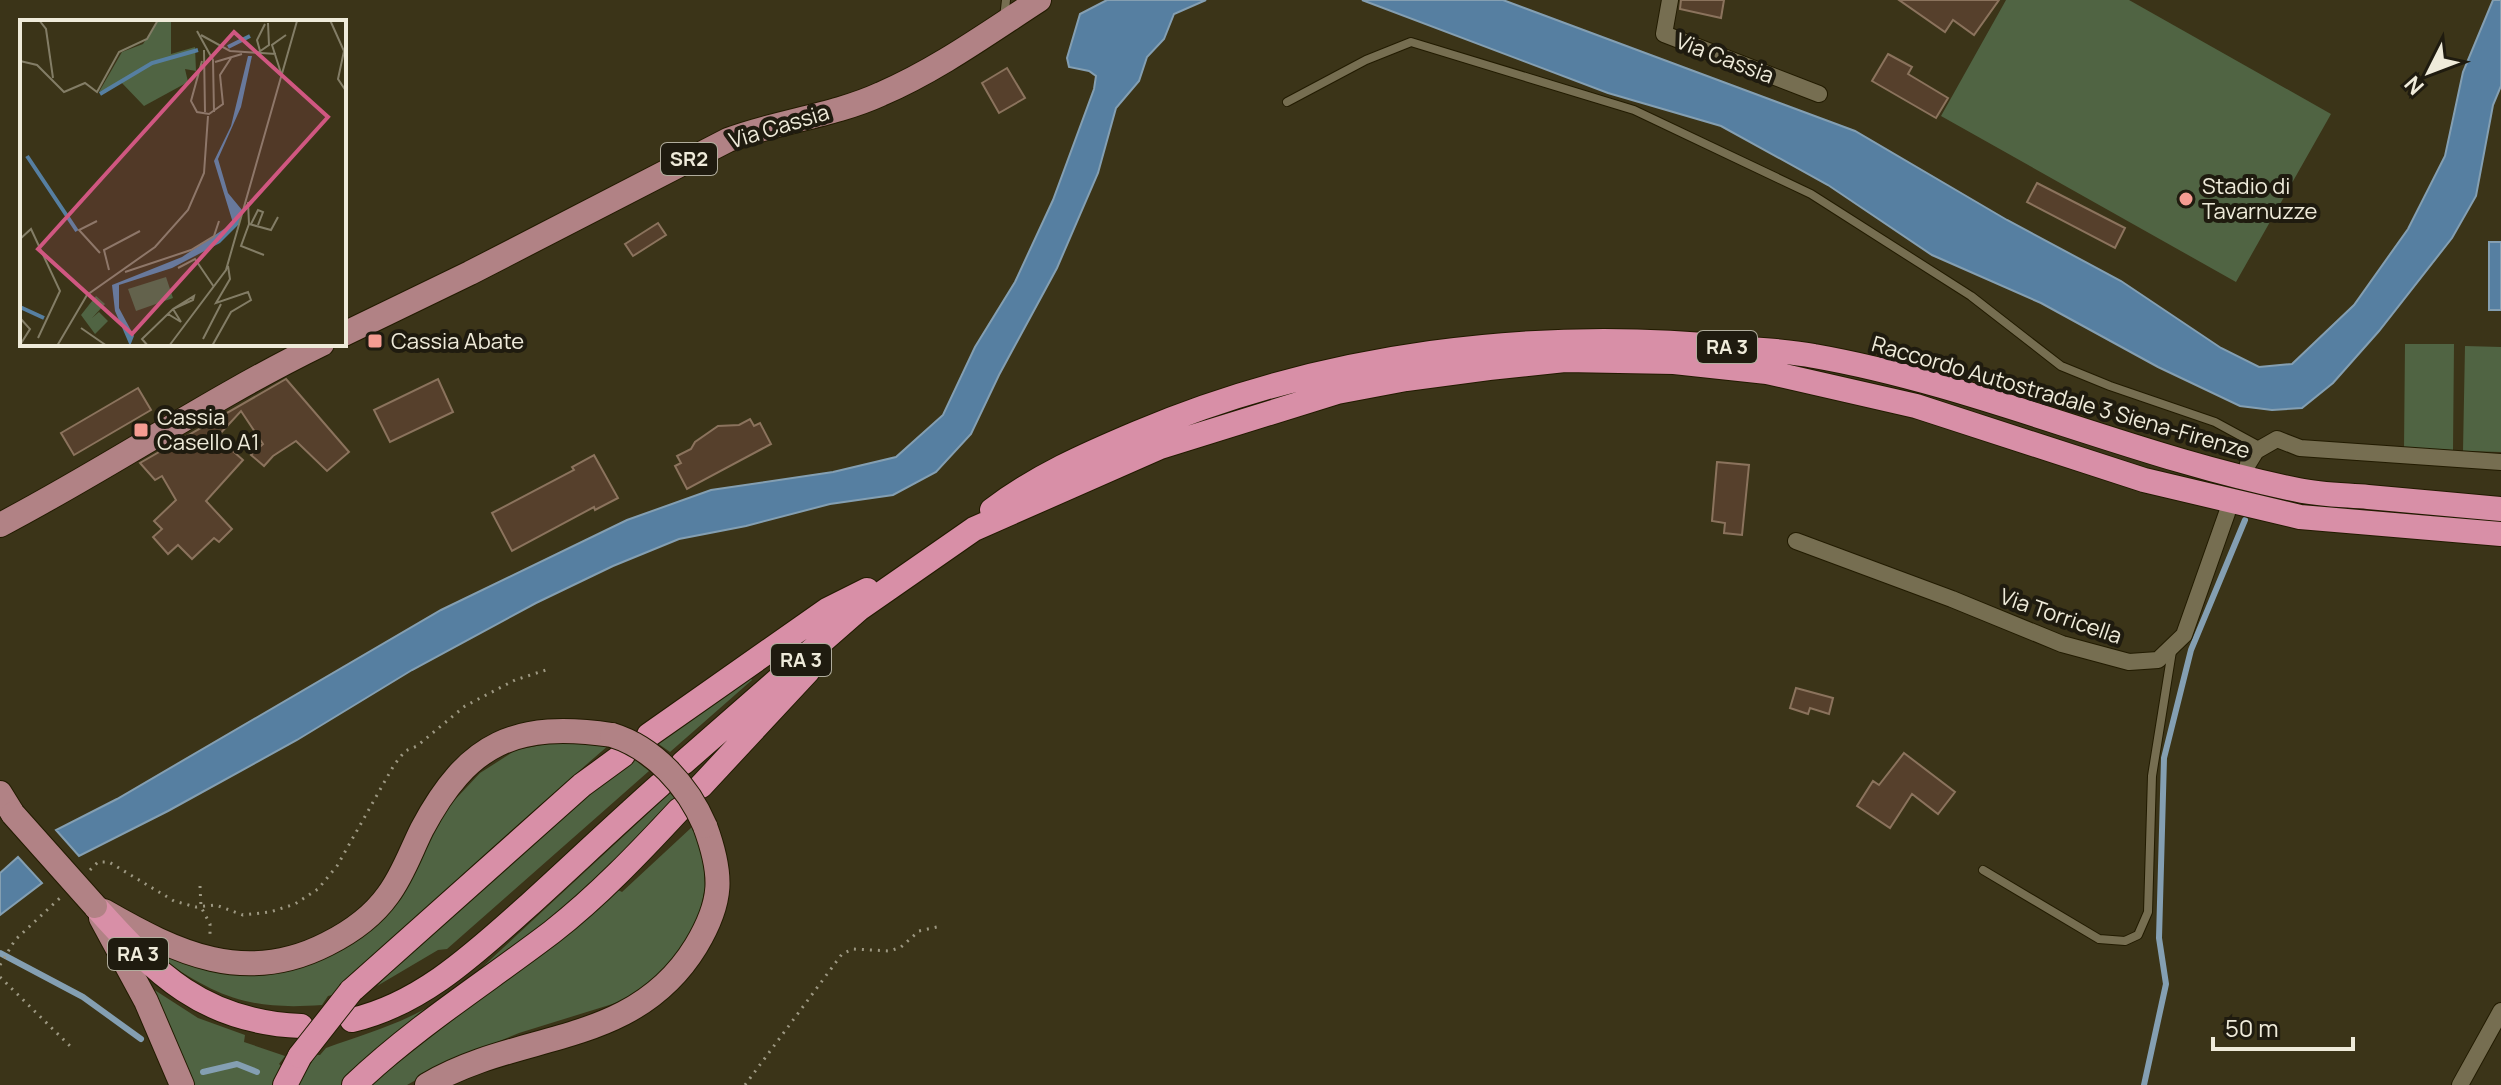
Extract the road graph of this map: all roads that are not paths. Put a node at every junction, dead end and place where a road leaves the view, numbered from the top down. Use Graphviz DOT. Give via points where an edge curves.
graph roads {
  1 [pos="1039,0"];
  2 [pos="1670,0"];
  3 [pos="1005,12"];
  4 [pos="1819,94"];
  5 [pos="1287,102"];
  6 [pos="346,333"];
  7 [pos="318,346"];
  8 [pos="2262,448"];
  9 [pos="2501,462"];
  10 [pos="2248,464"];
  11 [pos="68,490"];
  12 [pos="2501,509"];
  13 [pos="2227,513"];
  14 [pos="0,525"];
  15 [pos="974,529"];
  16 [pos="2501,534"];
  17 [pos="0,541"];
  18 [pos="1796,541"];
  19 [pos="923,562"];
  20 [pos="2173,646"];
  21 [pos="649,735"];
  22 [pos="618,745"];
  23 [pos="683,763"];
  24 [pos="660,785"];
  25 [pos="701,786"];
  26 [pos="0,793"];
  27 [pos="4,808"];
  28 [pos="679,810"];
  29 [pos="1983,870"];
  30 [pos="95,906"];
  31 [pos="2501,1011"];
  32 [pos="352,1020"];
  33 [pos="301,1026"];
  34 [pos="182,1085"];
  35 [pos="285,1085"];
  36 [pos="354,1085"];
  37 [pos="427,1085"];
  38 [pos="2460,1085"];
  1 -- 3 [label="main road, Via Cassia / SR2"];
  2 -- 4 [label="street, Via Cassia" via="1664,34"];
  3 -- 6 [label="main road, Via Cassia / SR2" via="942,62 880,95 728,140"];
  5 -- 8 [label="lane" via="1411,42 1634,110 1811,194 1971,296 2061,366 2215,422"];
  7 -- 11 [label="main road" via="207,404"];
  8 -- 9 [label="street" via="2277,439 2300,448"];
  8 -- 10 [label="street"];
  11 -- 14 [label="main road"];
  11 -- 17 [label="main road"];
  12 -- 15 [label="highway, Raccordo Autostradale 3 Siena-Firenze / RA 3" via="2301,491 2149,452 1920,379 1812,355 1600,340 1515,343 1397,358 1256,389 1067,462 1023,487"];
  13 -- 20 [label="street" via="2184,635"];
  15 -- 16 [label="highway, Raccordo Autostradale 3 Siena-Firenze / RA 3" via="1160,447 1337,392 1565,360 1674,362 1767,372 1916,406 2144,480 2300,517"];
  15 -- 19 [label="highway, Raccordo Autostradale 3 Siena-Firenze / RA 3"];
  18 -- 20 [label="street, Via Torricella" via="2062,644 2129,662 2158,660"];
  19 -- 21 [label="highway" via="827,610"];
  19 -- 23 [label="highway, Raccordo Autostradale 3 Siena-Firenze / RA 3" via="859,609"];
  19 -- 25 [label="highway" via="808,671"];
  20 -- 29 [label="lane" via="2152,776 2148,912 2138,935 2125,941 2099,939"];
  22 -- 30 [label="main road" via="552,730 521,735 479,756 450,785 388,895 357,927 311,953 253,965 216,961 159,942"];
  22 -- 35 [label="highway, bridge" via="351,991 300,1056"];
  22 -- 37 [label="main road, bridge" via="640,747 692,799 717,859 718,894 708,926 661,989 631,1011 481,1060"];
  24 -- 32 [label="highway" via="443,977 398,1006"];
  26 -- 27 [label="main road"];
  27 -- 30 [label="main road, bridge"];
  28 -- 36 [label="highway" via="553,931 383,1057"];
  30 -- 33 [label="highway, RA 3" via="139,955 188,994 244,1018"];
  30 -- 34 [label="main road" via="146,1001"];
  31 -- 38 [label="street"];
}
